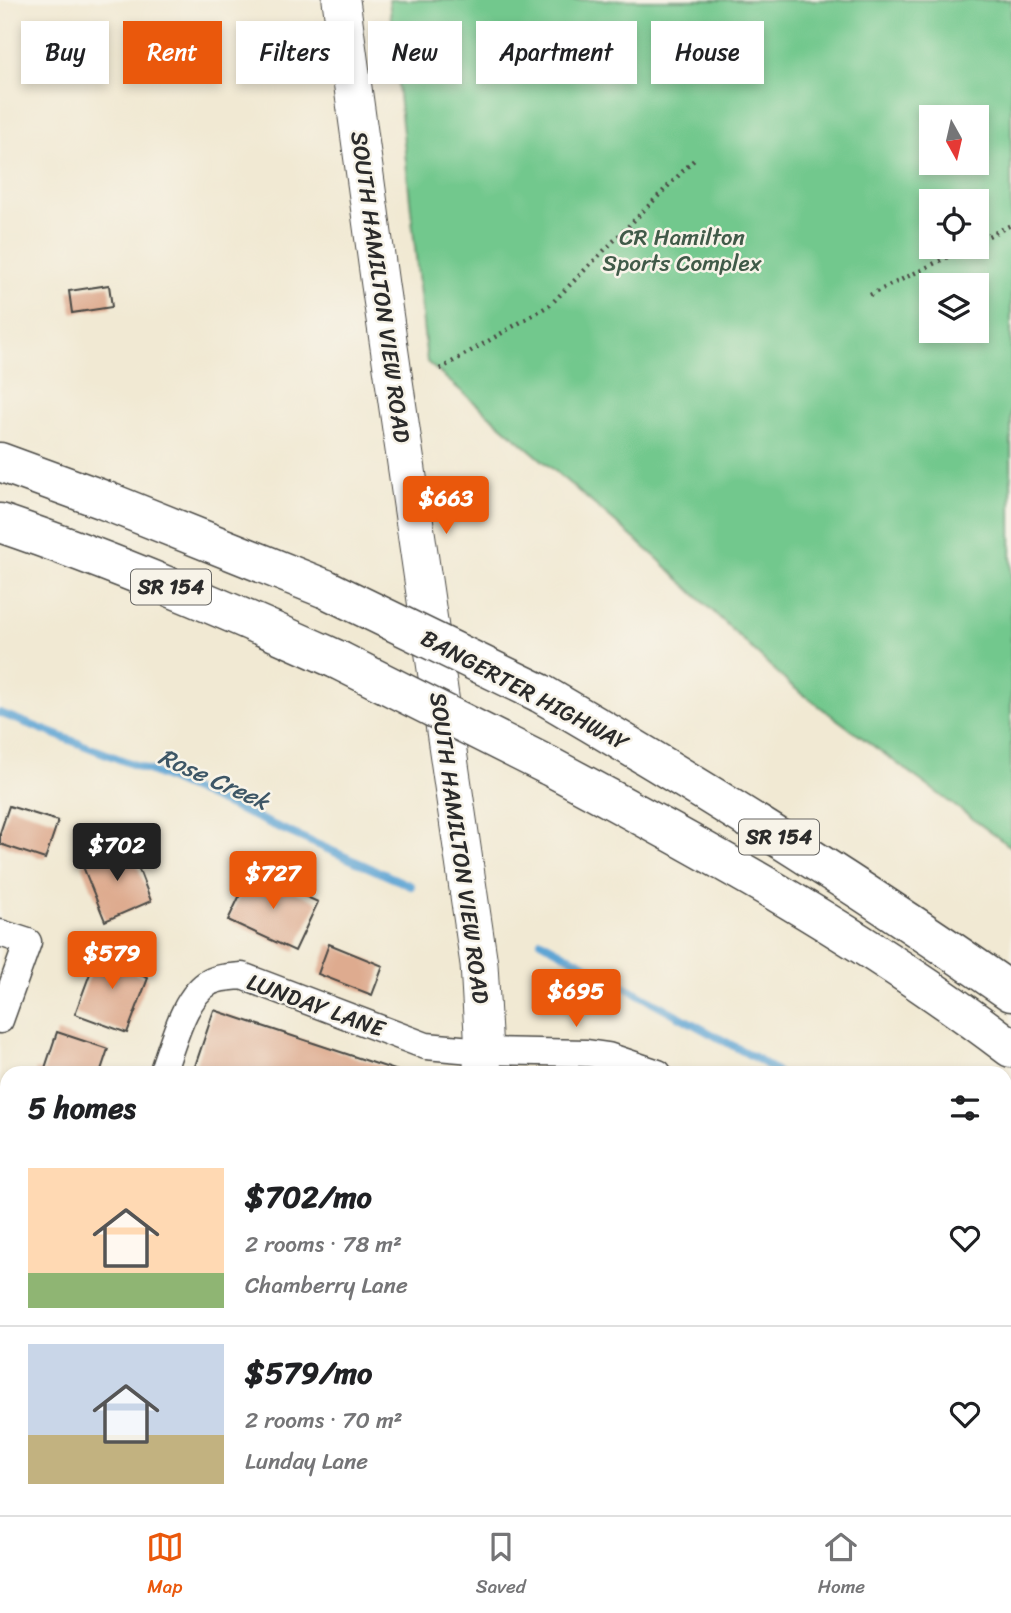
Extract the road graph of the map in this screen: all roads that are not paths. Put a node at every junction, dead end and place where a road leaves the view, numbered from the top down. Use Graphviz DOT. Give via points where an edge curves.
graph roads {
  1 [pos="341,0"];
  2 [pos="0,462"];
  3 [pos="0,523"];
  4 [pos="0,933"];
  5 [pos="1011,992"];
  6 [pos="0,1020"];
  7 [pos="1011,1048"];
  8 [pos="482,1062"];
  9 [pos="165,1066"];
  10 [pos="637,1066"];
  1 -- 8 [label="street, SOUTH HAMILTON VIEW ROAD" via="479,964"];
  2 -- 5 [label="highway, BANGERTER HIGHWAY / SR 154, bridge" via="326,589 540,693 749,818"];
  3 -- 7 [label="highway, SR 154, bridge" via="141,575 338,660 549,766 835,927"];
  4 -- 6 [label="street" via="28,942"];
  8 -- 9 [label="street, LUNDAY LANE" via="426,1046 242,975 209,982 195,994"];
  8 -- 10 [label="street, LUNDAY LANE" via="587,1053"];
}
